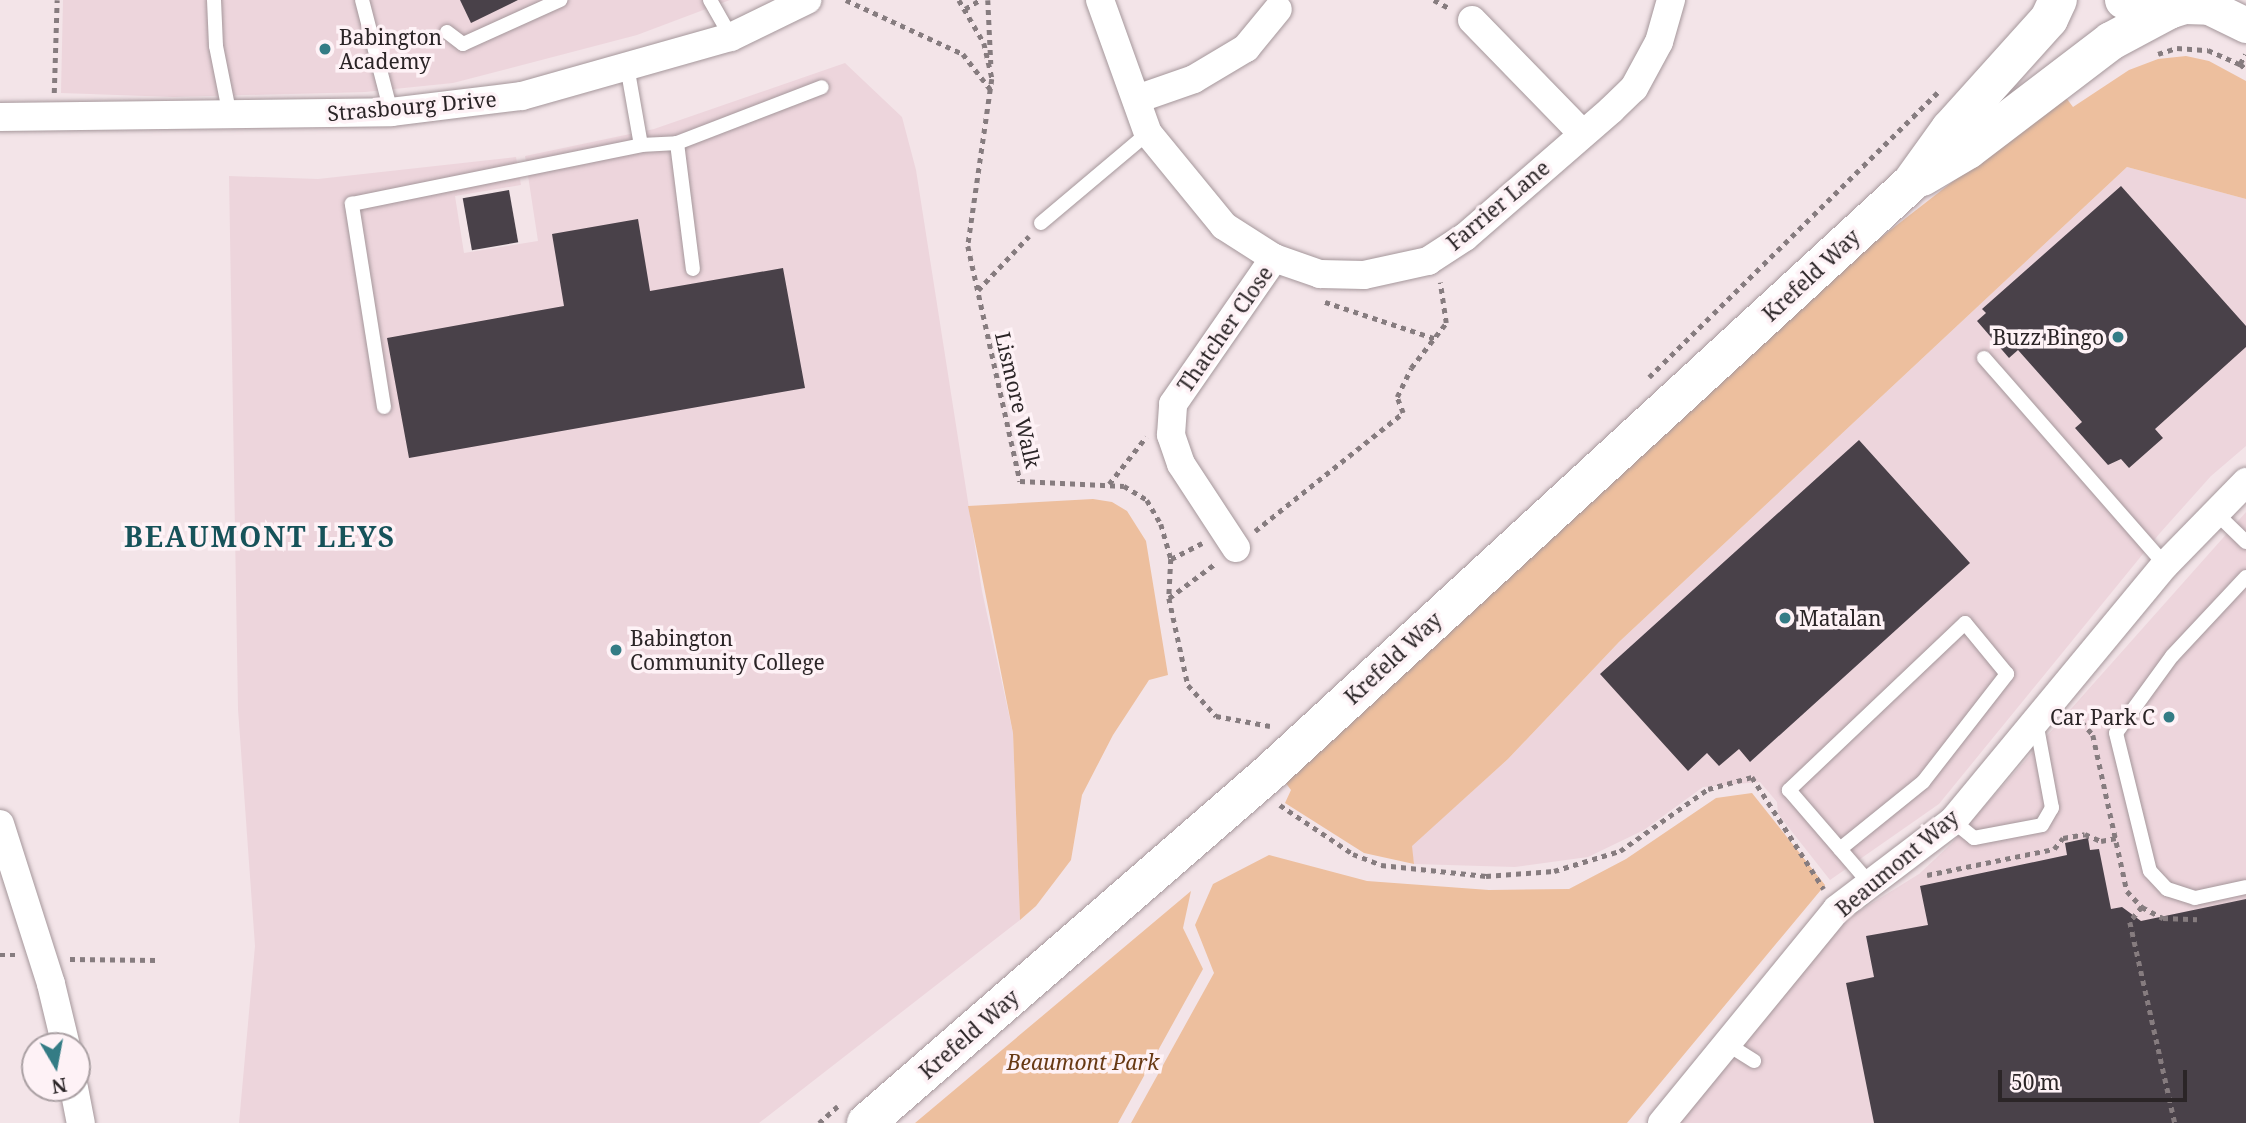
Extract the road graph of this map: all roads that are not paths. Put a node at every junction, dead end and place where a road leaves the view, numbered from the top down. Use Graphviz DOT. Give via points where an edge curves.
graph roads {
  1 [pos="214,0"];
  2 [pos="362,0"];
  3 [pos="560,0"];
  4 [pos="710,0"];
  5 [pos="807,0"];
  6 [pos="1101,0"];
  7 [pos="1671,0"];
  8 [pos="2058,0"];
  9 [pos="2124,0"];
  10 [pos="2184,5"];
  11 [pos="1279,9"];
  12 [pos="1472,20"];
  13 [pos="2246,25"];
  14 [pos="447,32"];
  15 [pos="731,37"];
  16 [pos="627,66"];
  17 [pos="822,87"];
  18 [pos="1137,99"];
  19 [pos="391,112"];
  20 [pos="230,116"];
  21 [pos="0,117"];
  22 [pos="1148,133"];
  23 [pos="1582,133"];
  24 [pos="677,143"];
  25 [pos="641,145"];
  26 [pos="1911,183"];
  27 [pos="1041,223"];
  28 [pos="1274,258"];
  29 [pos="693,268"];
  30 [pos="1984,358"];
  31 [pos="384,407"];
  32 [pos="2235,497"];
  33 [pos="2246,542"];
  34 [pos="1236,548"];
  35 [pos="2165,565"];
  36 [pos="2246,576"];
  37 [pos="2036,722"];
  38 [pos="1953,821"];
  39 [pos="0,824"];
  40 [pos="1840,849"];
  41 [pos="1871,885"];
  42 [pos="2246,887"];
  43 [pos="62,1032"];
  44 [pos="1727,1044"];
  45 [pos="1754,1061"];
  46 [pos="77,1102"];
  47 [pos="853,1114"];
  48 [pos="81,1123"];
  49 [pos="1662,1123"];
  1 -- 20 [label="lane" via="216,46"];
  2 -- 19 [label="lane"];
  3 -- 14 [label="lane" via="463,44"];
  4 -- 15 [label="lane"];
  5 -- 15 [label="street, Strasbourg Drive"];
  6 -- 18 [label="street, Farrier Lane"];
  7 -- 23 [label="street, Farrier Lane" via="1659,42 1634,88"];
  8 -- 26 [label="highway, Krefeld Way" via="2049,19 1950,129"];
  9 -- 10 [label="highway"];
  10 -- 13 [label="street" via="2208,7"];
  10 -- 26 [label="highway, Krefeld Way" via="2111,41 1968,150"];
  11 -- 18 [label="street" via="1246,48 1194,79"];
  12 -- 23 [label="street"];
  15 -- 16 [label="street, Strasbourg Drive"];
  16 -- 19 [label="street, Strasbourg Drive" via="522,96"];
  16 -- 25 [label="lane"];
  17 -- 24 [label="lane"];
  18 -- 22 [label="street, Farrier Lane"];
  19 -- 20 [label="street, Strasbourg Drive"];
  20 -- 21 [label="street, Strasbourg Drive"];
  22 -- 27 [label="lane"];
  22 -- 28 [label="street, Farrier Lane" via="1224,226"];
  23 -- 28 [label="street, Farrier Lane" via="1465,237 1428,261 1364,275 1320,274"];
  24 -- 25 [label="lane"];
  24 -- 29 [label="lane"];
  25 -- 31 [label="lane" via="352,204"];
  26 -- 47 [label="highway, Krefeld Way" via="1269,773"];
  28 -- 34 [label="street, Thatcher Close" via="1173,404 1171,435 1181,464"];
  30 -- 35 [label="lane"];
  32 -- 33 [label="lane"];
  32 -- 35 [label="street, Beaumont Way"];
  35 -- 37 [label="street, Beaumont Way"];
  36 -- 42 [label="lane" via="2172,656 2116,733 2150,872 2167,889 2196,898"];
  37 -- 38 [label="street, Beaumont Way"];
  37 -- 38 [label="lane" via="2052,808 2042,825 1974,838"];
  38 -- 41 [label="street, Beaumont Way"];
  39 -- 43 [label="street"];
  40 -- 40 [label="lane" via="1789,790 1965,623 2007,674 1923,782"];
  40 -- 41 [label="lane"];
  41 -- 44 [label="street, Beaumont Way" via="1838,909"];
  44 -- 45 [label="lane"];
  44 -- 49 [label="street, Beaumont Way"];
  46 -- 48 [label="street"];
}
